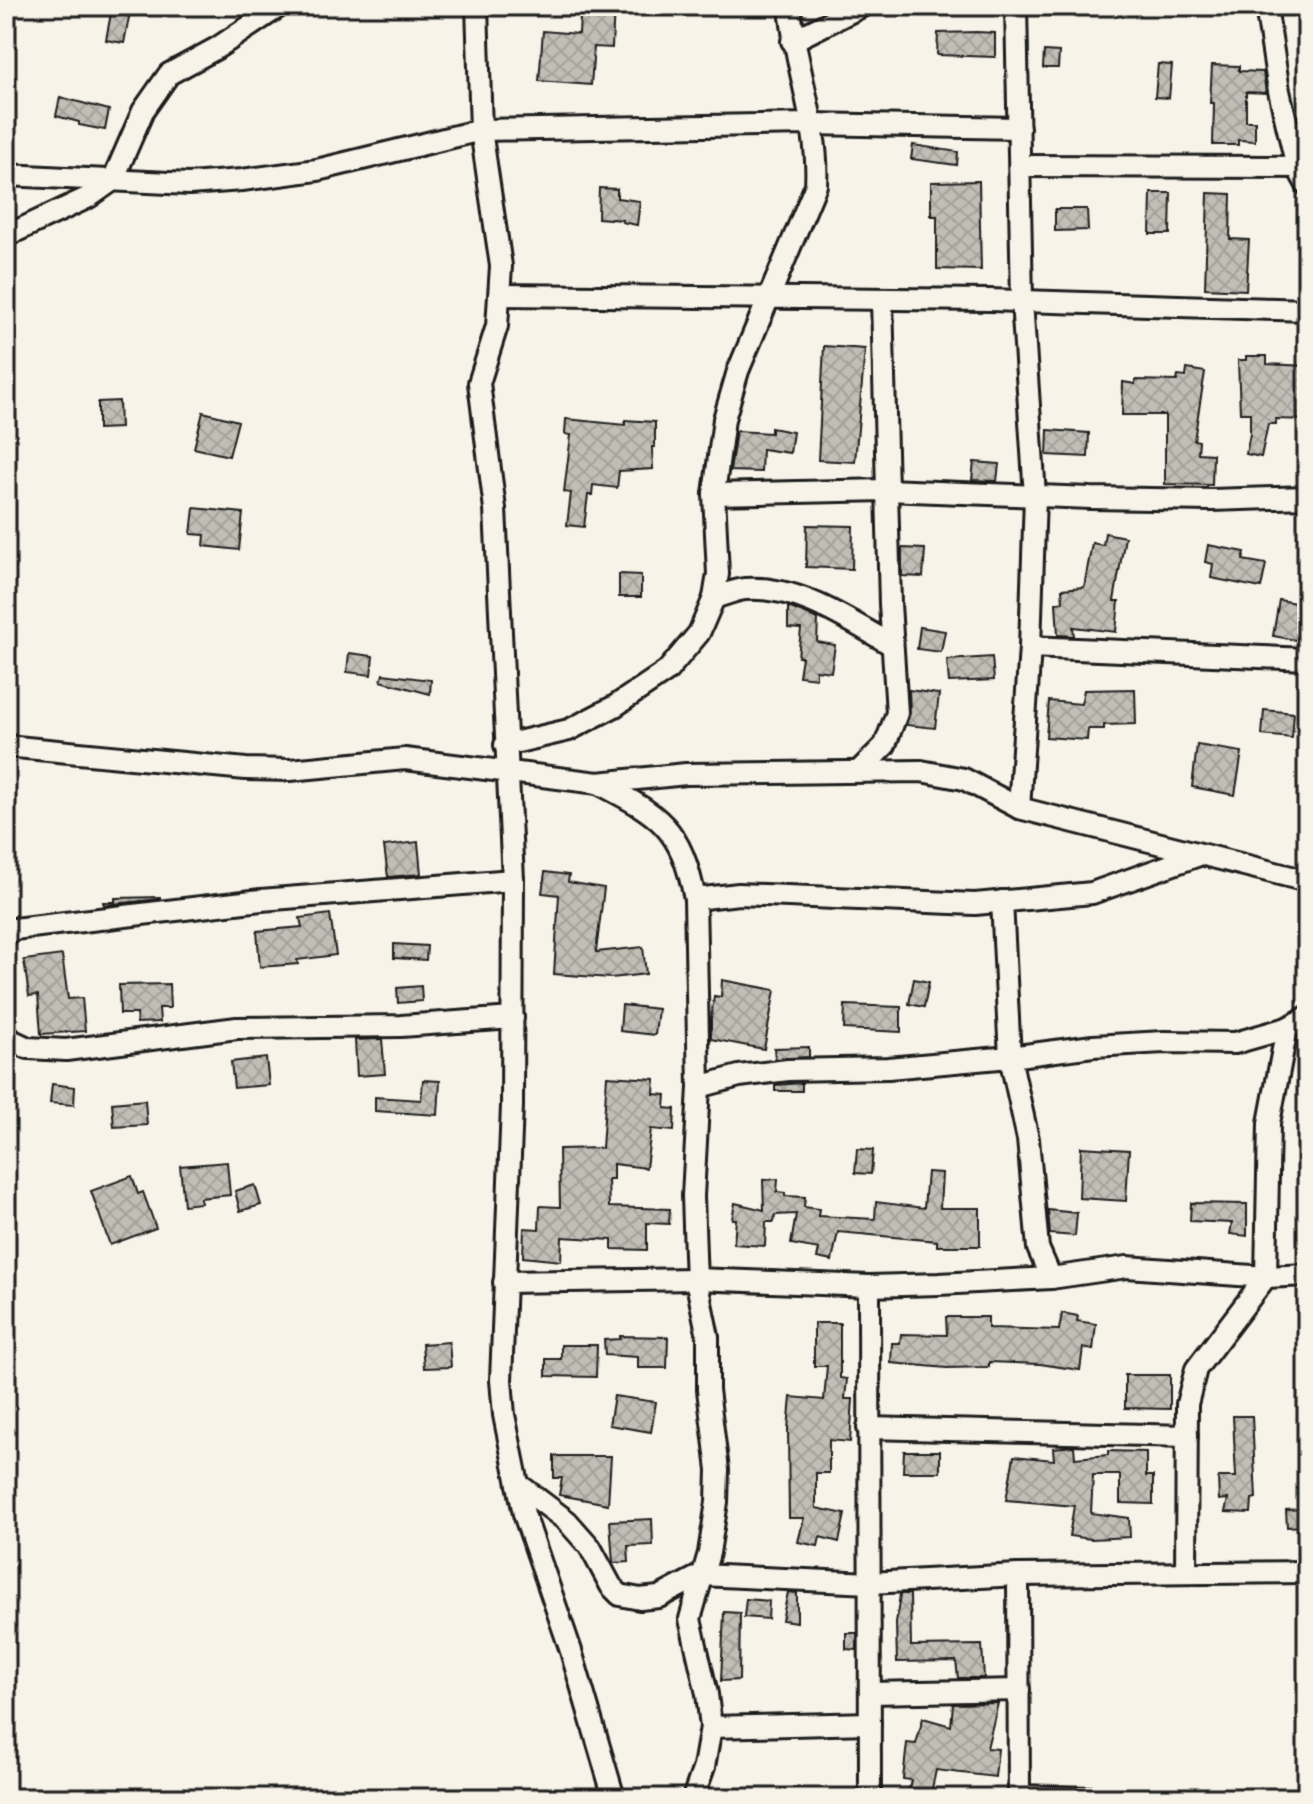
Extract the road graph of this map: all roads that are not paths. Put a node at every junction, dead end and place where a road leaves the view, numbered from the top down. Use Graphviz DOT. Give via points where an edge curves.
graph roads {
  1 [pos="280,6"];
  2 [pos="477,6"];
  3 [pos="790,6"];
  4 [pos="862,6"];
  5 [pos="1016,6"];
  6 [pos="1266,6"];
  7 [pos="792,41"];
  8 [pos="810,124"];
  9 [pos="1019,128"];
  10 [pos="481,130"];
  11 [pos="1020,166"];
  12 [pos="1304,173"];
  13 [pos="6,175"];
  14 [pos="113,180"];
  15 [pos="6,236"];
  16 [pos="500,295"];
  17 [pos="770,297"];
  18 [pos="882,299"];
  19 [pos="1022,301"];
  20 [pos="1307,310"];
  21 [pos="886,490"];
  22 [pos="714,494"];
  23 [pos="1035,496"];
  24 [pos="1307,497"];
  25 [pos="714,598"];
  26 [pos="892,645"];
  27 [pos="1030,647"];
  28 [pos="1307,659"];
  29 [pos="505,745"];
  30 [pos="6,746"];
  31 [pos="506,770"];
  32 [pos="859,771"];
  33 [pos="598,783"];
  34 [pos="1019,808"];
  35 [pos="1201,854"];
  36 [pos="513,880"];
  37 [pos="1307,881"];
  38 [pos="695,899"];
  39 [pos="1002,901"];
  40 [pos="6,935"];
  41 [pos="1307,1017"];
  42 [pos="513,1018"];
  43 [pos="1287,1028"];
  44 [pos="6,1032"];
  45 [pos="1010,1057"];
  46 [pos="699,1087"];
  47 [pos="1307,1275"];
  48 [pos="1266,1277"];
  49 [pos="1051,1278"];
  50 [pos="696,1279"];
  51 [pos="504,1282"];
  52 [pos="869,1286"];
  53 [pos="868,1428"];
  54 [pos="1187,1436"];
  55 [pos="518,1484"];
  56 [pos="1307,1572"];
  57 [pos="1186,1573"];
  58 [pos="701,1575"];
  59 [pos="1018,1575"];
  60 [pos="870,1583"];
  61 [pos="1019,1690"];
  62 [pos="870,1693"];
  63 [pos="870,1723"];
  64 [pos="711,1727"];
  65 [pos="1019,1797"];
  66 [pos="614,1798"];
  67 [pos="693,1798"];
  68 [pos="870,1798"];
  69 [pos="1091,1798"];
  1 -- 14 [label="street" via="169,74 143,111"];
  2 -- 10 [label="street"];
  3 -- 7 [label="street"];
  4 -- 7 [label="street"];
  5 -- 9 [label="street"];
  6 -- 12 [label="street" via="1279,91"];
  7 -- 8 [label="street"];
  8 -- 9 [label="street"];
  8 -- 10 [label="street"];
  8 -- 17 [label="street" via="818,158 816,185"];
  9 -- 11 [label="street"];
  10 -- 14 [label="street" via="317,170 189,184"];
  10 -- 16 [label="street" via="494,203"];
  11 -- 12 [label="street"];
  11 -- 19 [label="street"];
  13 -- 14 [label="street"];
  14 -- 15 [label="street"];
  16 -- 17 [label="street"];
  16 -- 29 [label="street" via="497,326 479,383 495,509"];
  17 -- 18 [label="street"];
  17 -- 22 [label="street" via="724,419"];
  18 -- 19 [label="street"];
  18 -- 21 [label="street"];
  19 -- 20 [label="street"];
  19 -- 23 [label="street"];
  21 -- 22 [label="street"];
  21 -- 23 [label="street"];
  21 -- 26 [label="street"];
  22 -- 25 [label="street"];
  23 -- 24 [label="street"];
  23 -- 27 [label="street"];
  25 -- 26 [label="street" via="743,589 788,594"];
  25 -- 29 [label="street" via="699,633 667,671 569,730"];
  26 -- 32 [label="street" via="897,713 885,745"];
  27 -- 28 [label="street"];
  27 -- 34 [label="street"];
  29 -- 31 [label="street"];
  30 -- 31 [label="street" via="246,769 405,759"];
  31 -- 33 [label="street"];
  31 -- 36 [label="street"];
  32 -- 33 [label="street" via="686,774"];
  32 -- 34 [label="street" via="921,771 964,779"];
  33 -- 38 [label="street" via="645,808 671,832 689,870"];
  34 -- 35 [label="street"];
  35 -- 37 [label="street"];
  35 -- 39 [label="street" via="1092,893"];
  36 -- 40 [label="street" via="261,900 14,929"];
  36 -- 42 [label="street"];
  38 -- 39 [label="street" via="739,894"];
  38 -- 46 [label="street"];
  39 -- 45 [label="street"];
  41 -- 43 [label="street"];
  42 -- 44 [label="street" via="237,1028 66,1050 28,1048"];
  42 -- 51 [label="street"];
  43 -- 45 [label="street" via="1235,1043 1093,1046"];
  43 -- 48 [label="street" via="1269,1123"];
  45 -- 46 [label="street" via="788,1070"];
  45 -- 49 [label="street" via="1028,1139 1038,1248"];
  46 -- 50 [label="street" via="693,1196"];
  47 -- 48 [label="street"];
  48 -- 49 [label="street" via="1127,1267"];
  48 -- 54 [label="street" via="1196,1369 1187,1404"];
  49 -- 52 [label="street"];
  50 -- 51 [label="street"];
  50 -- 52 [label="street"];
  50 -- 58 [label="street" via="708,1337 718,1470 709,1553"];
  51 -- 55 [label="street" via="501,1380"];
  52 -- 53 [label="street"];
  53 -- 54 [label="street"];
  53 -- 60 [label="street"];
  54 -- 57 [label="street"];
  55 -- 58 [label="street" via="567,1521 620,1595 659,1597"];
  55 -- 66 [label="street"];
  56 -- 57 [label="street"];
  57 -- 59 [label="street"];
  58 -- 60 [label="street"];
  58 -- 64 [label="street" via="690,1619"];
  59 -- 60 [label="street"];
  59 -- 61 [label="street"];
  60 -- 62 [label="street"];
  61 -- 62 [label="street"];
  61 -- 65 [label="street"];
  62 -- 63 [label="street"];
  63 -- 64 [label="street"];
  63 -- 68 [label="street"];
  64 -- 67 [label="street"];
  65 -- 69 [label="street"];
}
